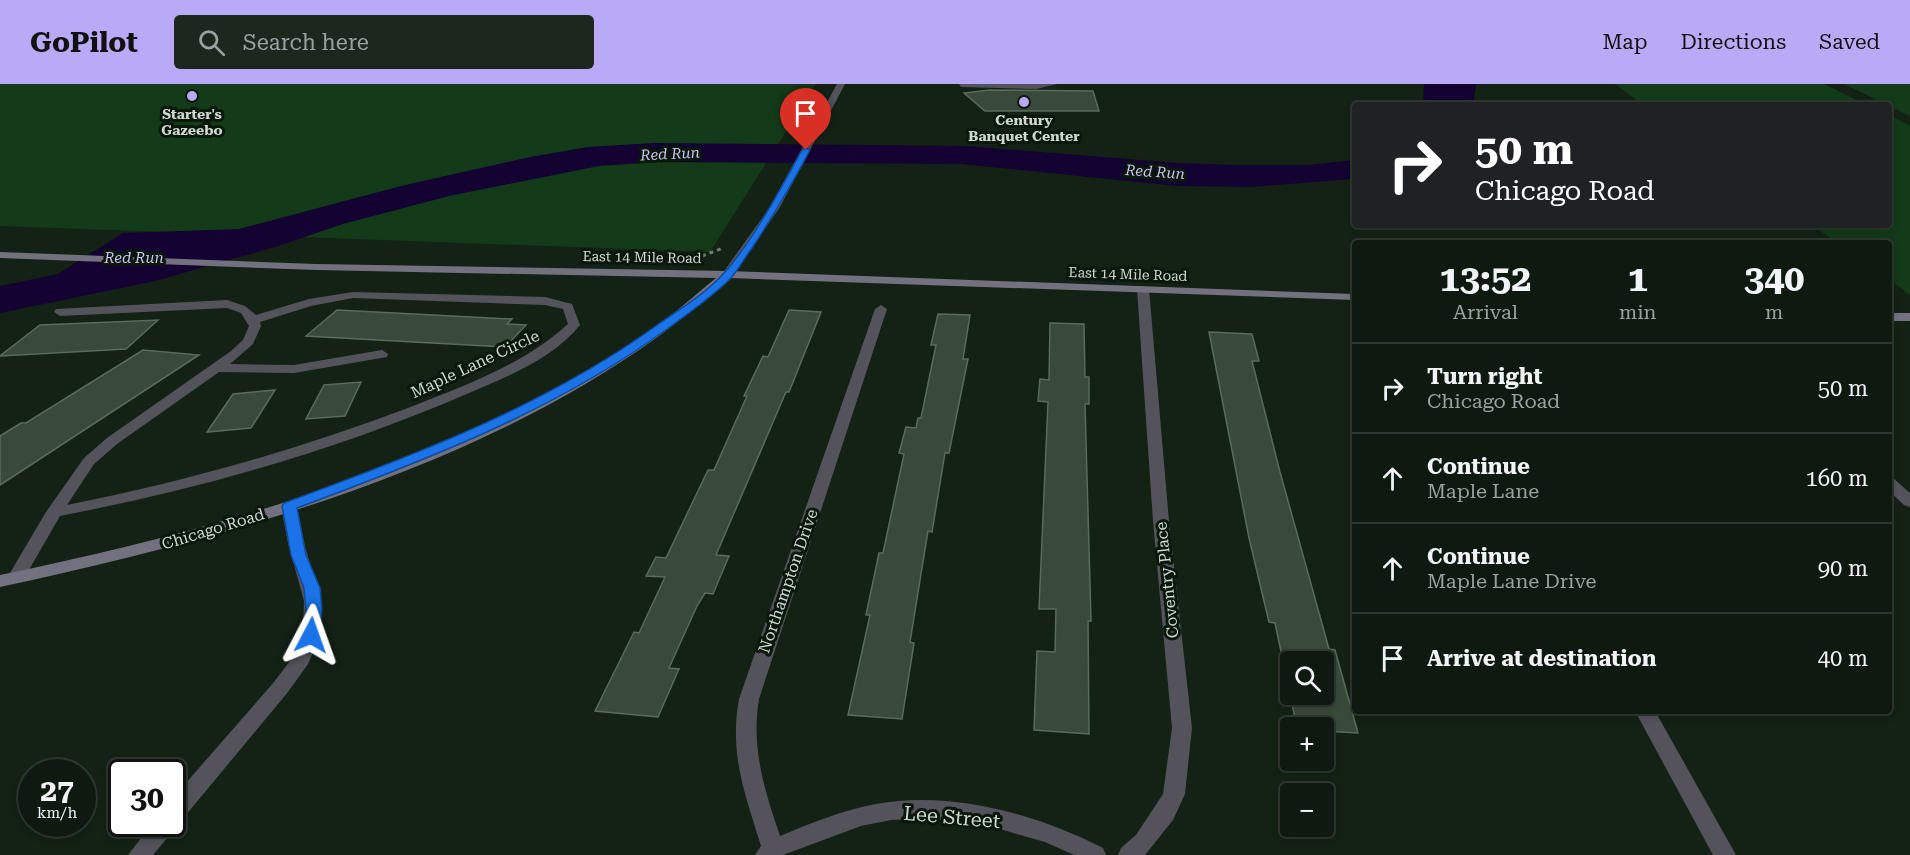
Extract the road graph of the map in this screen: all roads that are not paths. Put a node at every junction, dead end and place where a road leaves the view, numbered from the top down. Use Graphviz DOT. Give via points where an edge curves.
graph roads {
  1 [pos="841,84"];
  2 [pos="1054,84"];
  3 [pos="961,85"];
  4 [pos="4,255"];
  5 [pos="728,274"];
  6 [pos="1143,289"];
  7 [pos="1352,297"];
  8 [pos="881,309"];
  9 [pos="60,312"];
  10 [pos="1892,317"];
  11 [pos="1910,317"];
  12 [pos="253,320"];
  13 [pos="382,354"];
  14 [pos="218,368"];
  15 [pos="1892,485"];
  16 [pos="1910,502"];
  17 [pos="289,506"];
  18 [pos="54,512"];
  19 [pos="16,578"];
  20 [pos="0,581"];
  21 [pos="1647,714"];
  22 [pos="186,798"];
  23 [pos="154,837"];
  24 [pos="770,852"];
  25 [pos="139,855"];
  26 [pos="1095,855"];
  27 [pos="1130,855"];
  28 [pos="1725,855"];
  1 -- 5 [label="street" via="790,180"];
  2 -- 3 [label="lane"];
  4 -- 5 [label="main road, East 14 Mile Road"];
  5 -- 6 [label="main road, East 14 Mile Road"];
  5 -- 17 [label="main road, Chicago Road" via="634,347 537,404 450,445"];
  6 -- 7 [label="main road, East 14 Mile Road"];
  6 -- 27 [label="street, Coventry Place" via="1182,728 1173,794 1165,813"];
  8 -- 24 [label="street, Northampton Drive" via="746,711 747,764"];
  9 -- 12 [label="street" via="227,304 242,307"];
  10 -- 11 [label="main road"];
  12 -- 14 [label="street" via="254,332 249,340"];
  12 -- 18 [label="street, Maple Lane Circle" via="333,297 375,294 545,302 568,307 576,324 571,333 539,354 373,427 225,475"];
  13 -- 14 [label="street" via="294,369"];
  14 -- 18 [label="street" via="96,454"];
  15 -- 16 [label="street"];
  17 -- 19 [label="main road, Chicago Road" via="156,546"];
  17 -- 22 [label="street" via="299,555 312,588 311,635 301,663 280,692"];
  18 -- 19 [label="street"];
  19 -- 20 [label="main road, Chicago Road"];
  21 -- 28 [label="street"];
  23 -- 25 [label="street"];
  24 -- 26 [label="street, Lee Street" via="835,824 891,811 986,818 1034,827"];
}
